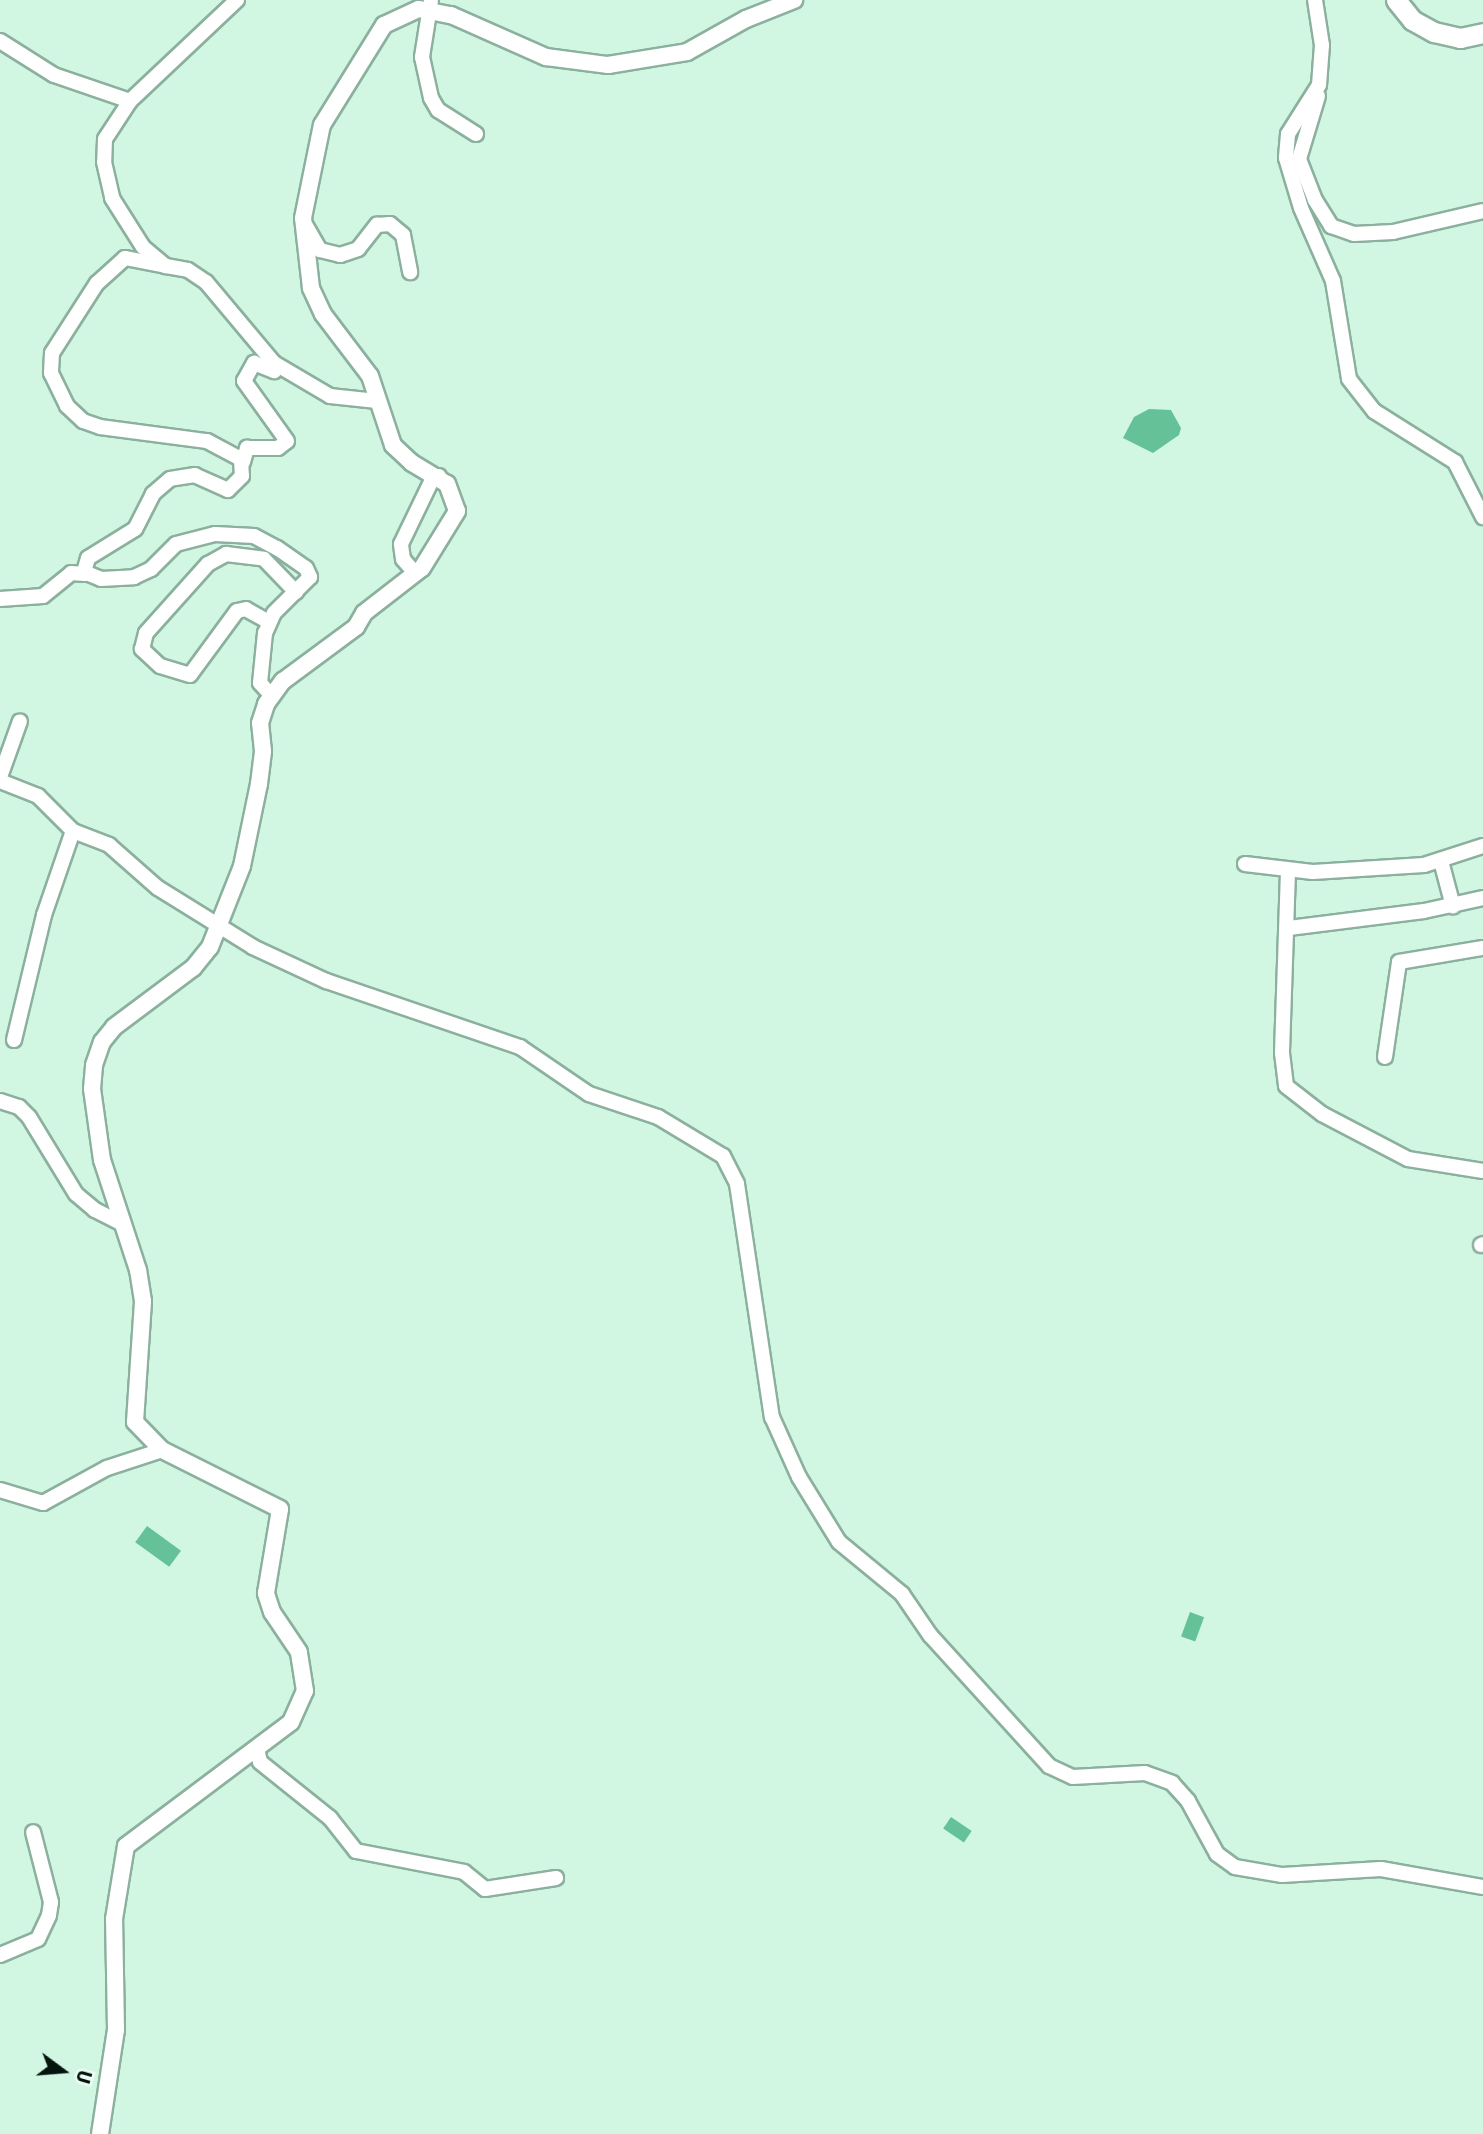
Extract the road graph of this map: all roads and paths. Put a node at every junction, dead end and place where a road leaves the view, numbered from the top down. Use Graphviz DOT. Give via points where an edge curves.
graph roads {
  1 [pos="237,0"];
  2 [pos="794,0"];
  3 [pos="1315,0"];
  4 [pos="1396,0"];
  5 [pos="429,4"];
  6 [pos="1483,33"];
  7 [pos="0,41"];
  8 [pos="1319,85"];
  9 [pos="130,101"];
  10 [pos="476,134"];
  11 [pos="1483,211"];
  12 [pos="303,218"];
  13 [pos="166,266"];
  14 [pos="410,272"];
  15 [pos="314,389"];
  16 [pos="377,401"];
  17 [pos="243,462"];
  18 [pos="439,476"];
  19 [pos="1483,517"];
  20 [pos="415,573"];
  21 [pos="85,574"];
  22 [pos="296,592"];
  23 [pos="0,599"];
  24 [pos="269,622"];
  25 [pos="272,695"];
  26 [pos="20,721"];
  27 [pos="0,779"];
  28 [pos="73,831"];
  29 [pos="1483,846"];
  30 [pos="1441,861"];
  31 [pos="1245,864"];
  32 [pos="1288,871"];
  33 [pos="1483,898"];
  34 [pos="1453,905"];
  35 [pos="220,924"];
  36 [pos="1289,928"];
  37 [pos="1483,948"];
  38 [pos="14,1040"];
  39 [pos="1385,1057"];
  40 [pos="0,1101"];
  41 [pos="1483,1171"];
  42 [pos="121,1223"];
  43 [pos="162,1450"];
  44 [pos="0,1490"];
  45 [pos="257,1748"];
  46 [pos="33,1832"];
  47 [pos="556,1878"];
  48 [pos="1483,1887"];
  49 [pos="0,1955"];
  50 [pos="100,2134"];
  1 -- 9 [label="street"];
  2 -- 5 [label="street" via="746,19 687,52 608,65 545,57"];
  3 -- 8 [label="street" via="1322,45"];
  4 -- 6 [label="main road" via="1412,20 1434,32 1460,38"];
  5 -- 10 [label="street" via="422,57 431,98 438,110"];
  5 -- 12 [label="street" via="384,25 326,114"];
  7 -- 9 [label="street" via="54,75"];
  8 -- 11 [label="street" via="1317,111 1299,159 1331,226 1354,234 1393,232"];
  8 -- 19 [label="street" via="1288,134 1286,158 1301,208 1333,281 1349,379 1374,411 1455,462"];
  9 -- 13 [label="street" via="105,139 108,186 132,234"];
  12 -- 14 [label="street" via="310,237 330,255 358,249 377,225 390,224 403,235"];
  12 -- 16 [label="street" via="314,296 370,376"];
  13 -- 15 [label="street" via="188,271 206,282 268,359"];
  13 -- 17 [label="street" via="125,258 86,295 50,358 56,387 77,417 93,426 201,439"];
  15 -- 16 [label="street" via="350,401"];
  15 -- 17 [label="street" via="293,386 264,364 250,365 246,385 287,441 278,448 244,450"];
  16 -- 18 [label="street" via="393,445 411,463"];
  17 -- 21 [label="street" via="240,480 228,490 189,475 161,485 135,529 88,558"];
  18 -- 20 [label="street" via="432,480 401,544 403,559"];
  18 -- 20 [label="street" via="453,493 457,511 434,554"];
  20 -- 25 [label="street" via="364,613 356,627 309,658"];
  21 -- 22 [label="street" via="101,579 134,577 184,540 242,533 265,540 306,568 309,580"];
  21 -- 23 [label="street" via="71,573 43,596"];
  22 -- 24 [label="street"];
  22 -- 24 [label="street" via="264,559 226,554 208,564 146,633 142,649 160,666 190,675 237,611 246,609"];
  24 -- 25 [label="street" via="260,653 260,683"];
  25 -- 35 [label="street" via="260,723 264,751 242,866"];
  26 -- 27 [label="street"];
  27 -- 28 [label="street" via="43,799"];
  28 -- 35 [label="street" via="109,845 158,888"];
  28 -- 38 [label="street" via="44,915"];
  29 -- 30 [label="street"];
  30 -- 32 [label="street"];
  30 -- 34 [label="street"];
  31 -- 32 [label="street"];
  32 -- 36 [label="street"];
  33 -- 34 [label="street"];
  34 -- 36 [label="street"];
  35 -- 42 [label="street" via="199,962 129,1014 98,1050 91,1077 96,1128"];
  35 -- 48 [label="street" via="235,937 326,981 520,1047 589,1094 658,1117 729,1162 754,1282 772,1417 799,1476 839,1542 902,1594 930,1635 1049,1766 1084,1778 1144,1773 1163,1778 1188,1801 1217,1854 1255,1872 1282,1875 1381,1869"];
  36 -- 41 [label="street" via="1282,1053 1286,1086 1322,1114 1408,1159"];
  37 -- 39 [label="street" via="1399,962"];
  40 -- 42 [label="street" via="19,1107 29,1117 76,1194"];
  42 -- 43 [label="street" via="143,1301 135,1422"];
  43 -- 44 [label="street" via="128,1465 107,1468 90,1482 43,1503"];
  43 -- 45 [label="street" via="282,1512 266,1593 272,1612 299,1652 304,1691 291,1722"];
  45 -- 47 [label="street" via="260,1762 330,1818 356,1851 464,1872 485,1889"];
  45 -- 50 [label="street" via="125,1846 114,1919 116,2030"];
  46 -- 49 [label="street" via="51,1902 49,1915 38,1939"];
}
